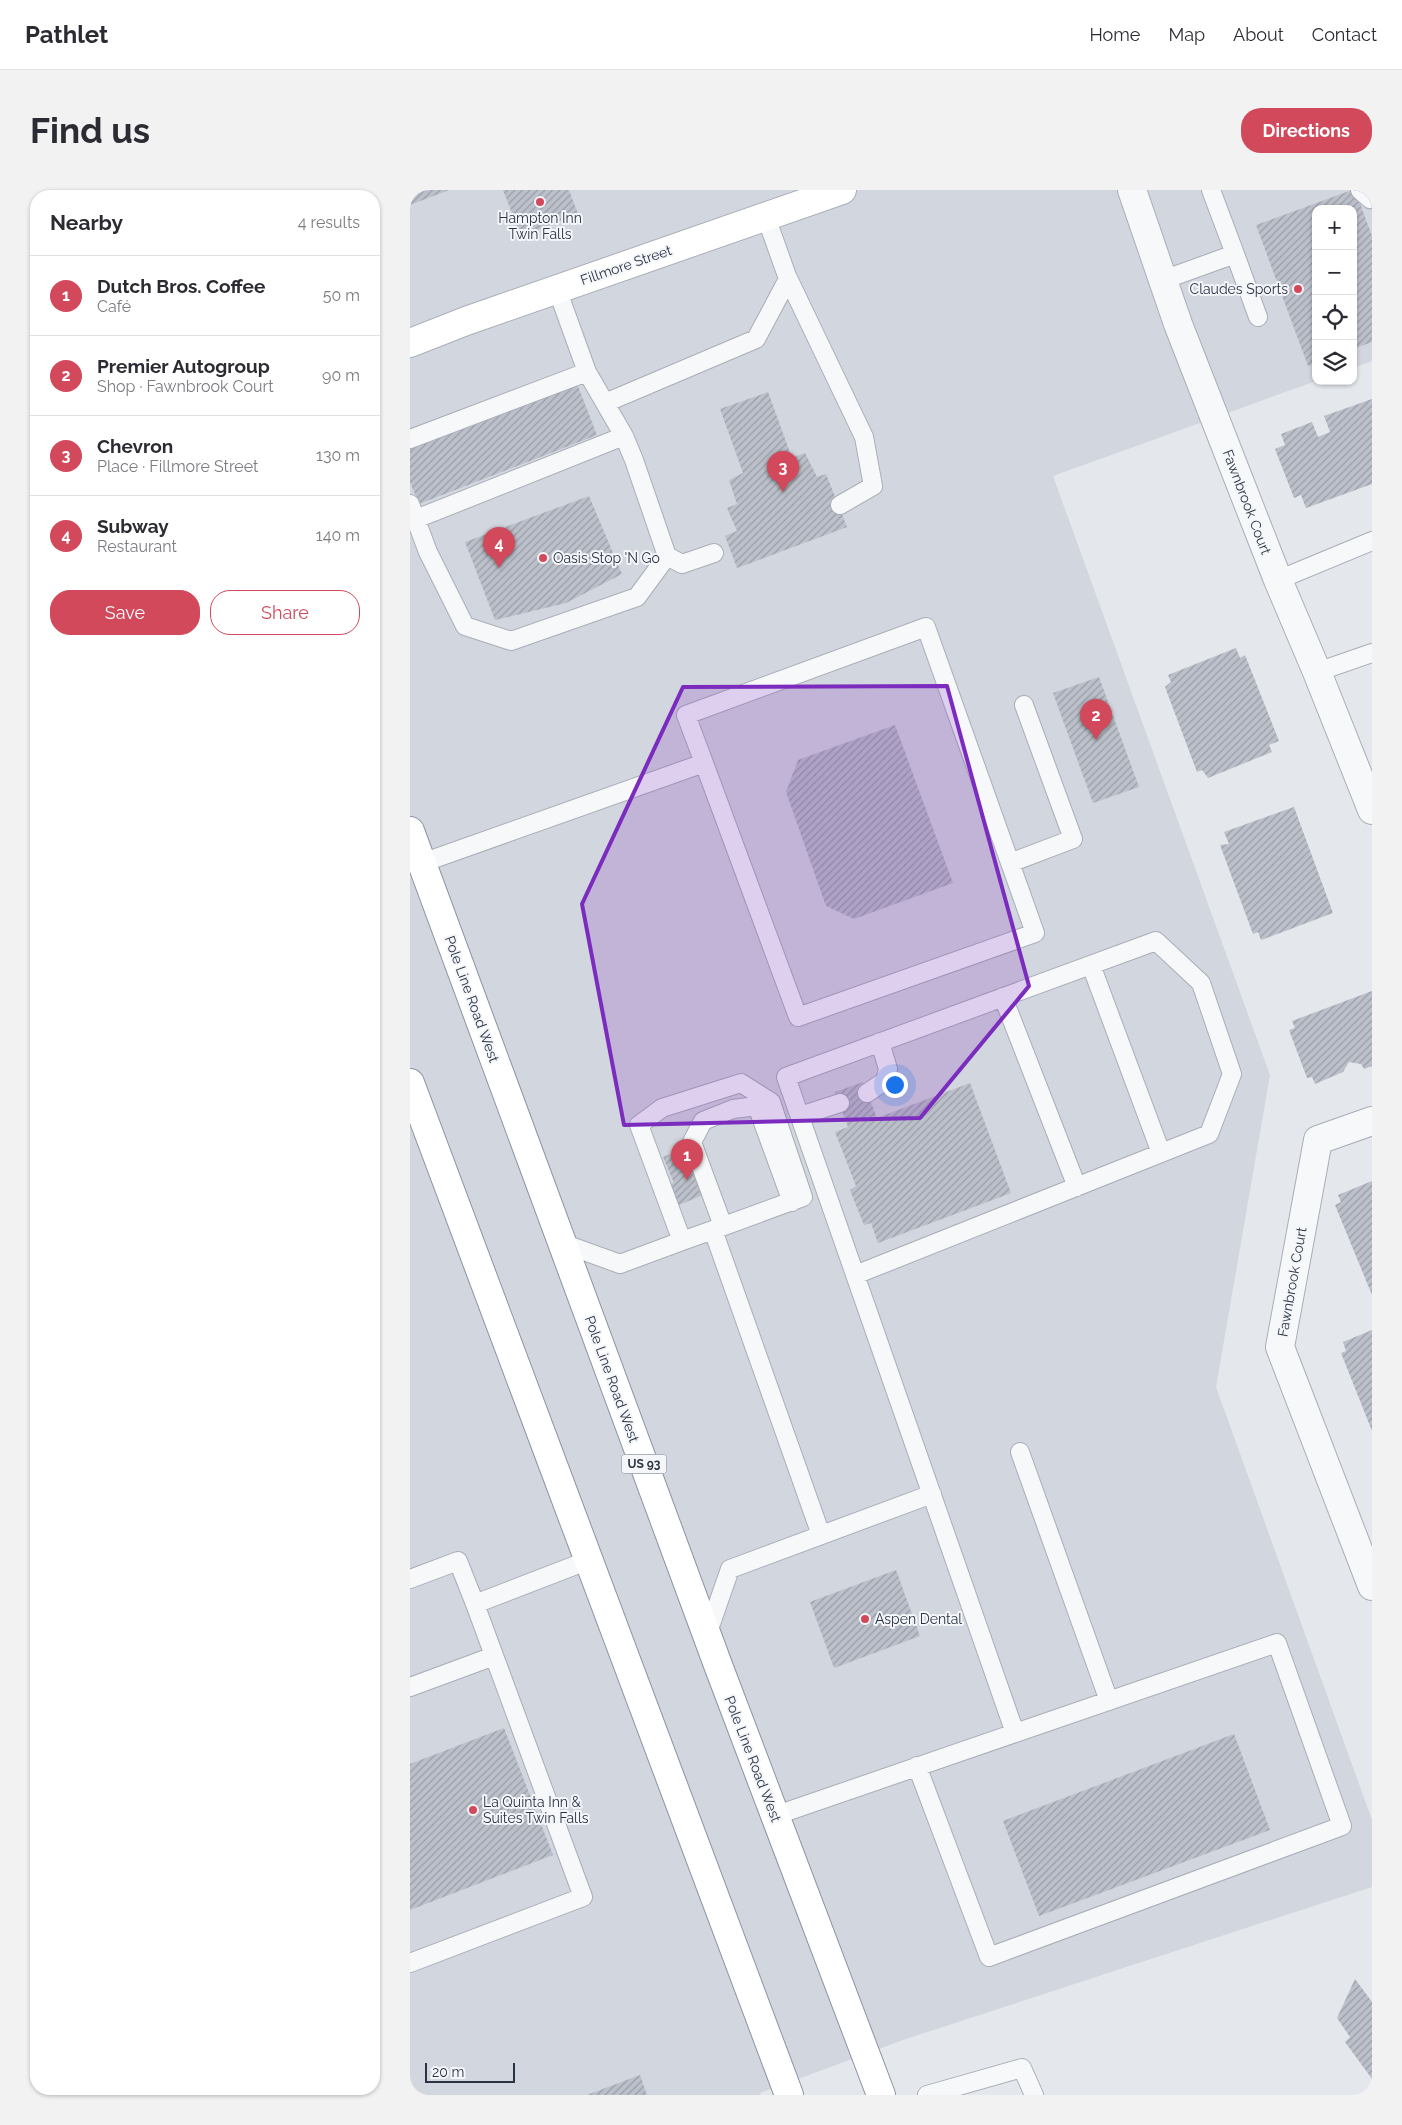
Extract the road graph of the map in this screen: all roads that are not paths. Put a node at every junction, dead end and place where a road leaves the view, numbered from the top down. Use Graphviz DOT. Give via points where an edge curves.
graph roads {
  1 [pos="842,190"];
  2 [pos="1132,190"];
  3 [pos="1211,190"];
  4 [pos="1360,190"];
  5 [pos="1372,198"];
  6 [pos="766,217"];
  7 [pos="1235,254"];
  8 [pos="788,279"];
  9 [pos="1163,280"];
  10 [pos="556,289"];
  11 [pos="1258,317"];
  12 [pos="410,342"];
  13 [pos="586,372"];
  14 [pos="605,403"];
  15 [pos="624,436"];
  16 [pos="410,439"];
  17 [pos="840,505"];
  18 [pos="413,512"];
  19 [pos="1372,541"];
  20 [pos="714,553"];
  21 [pos="667,556"];
  22 [pos="1278,580"];
  23 [pos="1372,653"];
  24 [pos="1317,672"];
  25 [pos="1024,705"];
  26 [pos="704,762"];
  27 [pos="1372,810"];
  28 [pos="410,831"];
  29 [pos="422,863"];
  30 [pos="1010,863"];
  31 [pos="1091,965"];
  32 [pos="1003,997"];
  33 [pos="880,1042"];
  34 [pos="410,1084"];
  35 [pos="867,1093"];
  36 [pos="840,1103"];
  37 [pos="800,1116"];
  38 [pos="1372,1120"];
  39 [pos="1161,1153"];
  40 [pos="1077,1186"];
  41 [pos="826,1189"];
  42 [pos="798,1199"];
  43 [pos="718,1228"];
  44 [pos="682,1241"];
  45 [pos="562,1243"];
  46 [pos="855,1275"];
  47 [pos="1020,1452"];
  48 [pos="932,1494"];
  49 [pos="821,1535"];
  50 [pos="589,1560"];
  51 [pos="410,1579"];
  52 [pos="1372,1586"];
  53 [pos="474,1604"];
  54 [pos="707,1635"];
  55 [pos="494,1656"];
  56 [pos="410,1687"];
  57 [pos="1110,1701"];
  58 [pos="1015,1733"];
  59 [pos="917,1766"];
  60 [pos="774,1816"];
  61 [pos="410,1963"];
  62 [pos="789,2095"];
  63 [pos="881,2095"];
  64 [pos="927,2095"];
  65 [pos="1034,2095"];
  1 -- 6 [label="main road, Fillmore Street"];
  2 -- 9 [label="street, Fawnbrook Court"];
  3 -- 7 [label="lane"];
  4 -- 5 [label="lane"];
  6 -- 8 [label="lane"];
  6 -- 10 [label="main road, Fillmore Street"];
  7 -- 9 [label="lane"];
  7 -- 11 [label="lane"];
  8 -- 14 [label="lane" via="756,339"];
  8 -- 17 [label="lane" via="864,437 872,486"];
  9 -- 22 [label="street, Fawnbrook Court"];
  10 -- 12 [label="main road, Fillmore Street"];
  10 -- 13 [label="lane"];
  13 -- 14 [label="lane"];
  13 -- 16 [label="lane"];
  14 -- 15 [label="lane"];
  15 -- 18 [label="lane"];
  15 -- 21 [label="lane"];
  18 -- 21 [label="lane" via="428,552 465,626 511,641 637,597"];
  19 -- 22 [label="lane"];
  20 -- 21 [label="lane" via="682,564"];
  22 -- 24 [label="street, Fawnbrook Court"];
  23 -- 24 [label="lane"];
  24 -- 27 [label="street, Fawnbrook Court"];
  25 -- 30 [label="lane" via="1073,839"];
  26 -- 29 [label="lane"];
  26 -- 30 [label="lane" via="686,715 926,627"];
  26 -- 30 [label="lane" via="798,1017 1035,933"];
  28 -- 29 [label="main road, Pole Line Road West / US 93"];
  29 -- 45 [label="main road, Pole Line Road West / US 93"];
  31 -- 32 [label="lane"];
  31 -- 39 [label="lane"];
  31 -- 39 [label="lane" via="1156,941 1201,983 1232,1074 1209,1134"];
  32 -- 33 [label="lane"];
  32 -- 40 [label="lane"];
  33 -- 35 [label="lane" via="888,1069 885,1082"];
  33 -- 37 [label="lane" via="786,1077"];
  34 -- 50 [label="main road"];
  36 -- 37 [label="lane"];
  37 -- 41 [label="lane"];
  38 -- 52 [label="street, Fawnbrook Court" via="1318,1140 1280,1347"];
  39 -- 40 [label="lane"];
  40 -- 46 [label="lane"];
  41 -- 42 [label="lane"];
  41 -- 46 [label="lane"];
  42 -- 43 [label="lane"];
  42 -- 43 [label="lane" via="757,1106 733,1109 703,1120 692,1142"];
  42 -- 44 [label="lane" via="771,1102 741,1083 662,1108 639,1124"];
  43 -- 44 [label="lane"];
  43 -- 49 [label="lane"];
  44 -- 45 [label="lane" via="620,1264"];
  45 -- 54 [label="main road, Pole Line Road West / US 93"];
  46 -- 48 [label="lane"];
  47 -- 57 [label="lane"];
  48 -- 49 [label="lane"];
  48 -- 58 [label="lane"];
  49 -- 54 [label="lane" via="730,1569"];
  50 -- 53 [label="lane"];
  50 -- 62 [label="main road"];
  51 -- 53 [label="lane" via="458,1561"];
  53 -- 55 [label="lane"];
  54 -- 60 [label="main road, Pole Line Road West / US 93"];
  55 -- 56 [label="lane"];
  55 -- 61 [label="lane" via="583,1897"];
  57 -- 58 [label="lane"];
  57 -- 59 [label="lane" via="1277,1643 1342,1826 989,1957"];
  58 -- 59 [label="lane"];
  59 -- 60 [label="lane"];
  60 -- 63 [label="main road, Pole Line Road West / US 93"];
  64 -- 65 [label="lane" via="1022,2068"];
}
